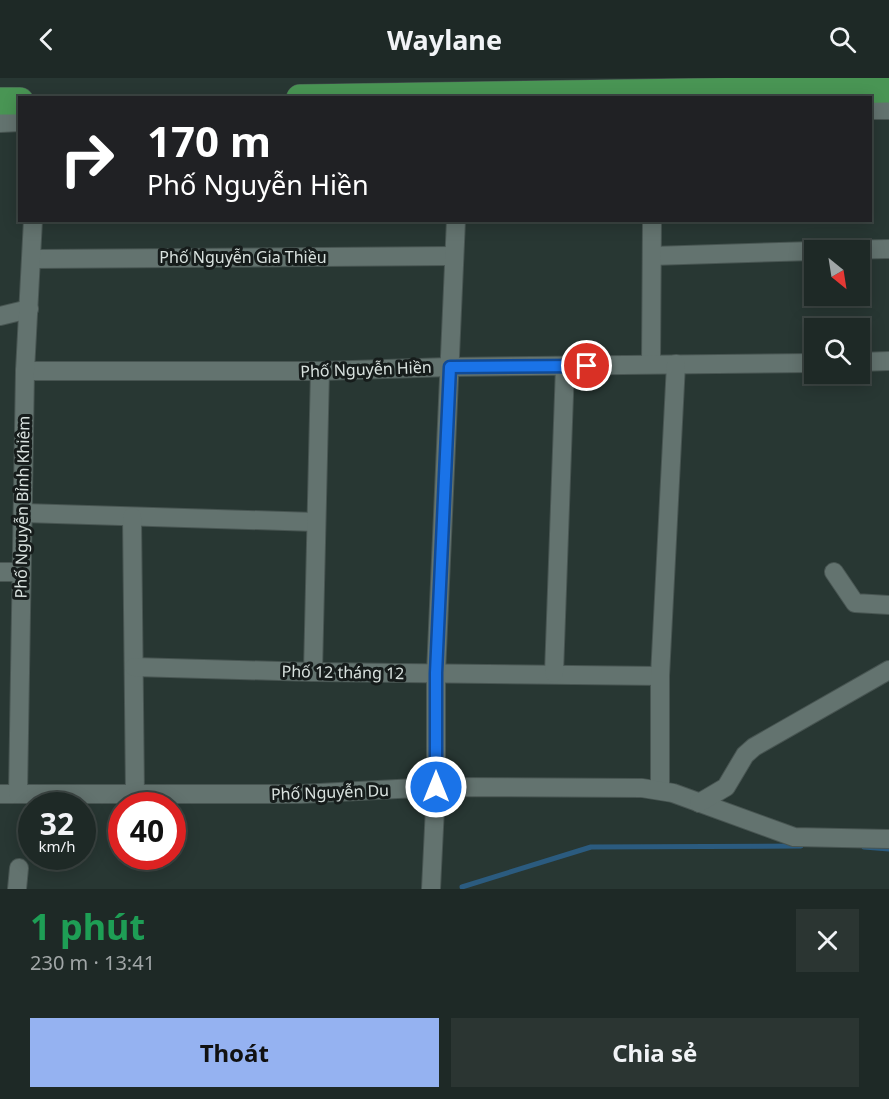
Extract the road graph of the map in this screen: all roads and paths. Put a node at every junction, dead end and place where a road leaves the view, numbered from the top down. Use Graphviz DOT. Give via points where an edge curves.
graph roads {
  1 [pos="889,89"];
  2 [pos="460,90"];
  3 [pos="340,96"];
  4 [pos="0,101"];
  5 [pos="18,101"];
  6 [pos="872,110"];
  7 [pos="889,110"];
  8 [pos="18,122"];
  9 [pos="0,123"];
  10 [pos="33,222"];
  11 [pos="456,222"];
  12 [pos="652,222"];
  13 [pos="870,249"];
  14 [pos="889,249"];
  15 [pos="804,251"];
  16 [pos="454,256"];
  17 [pos="652,256"];
  18 [pos="33,259"];
  19 [pos="29,309"];
  20 [pos="0,316"];
  21 [pos="889,361"];
  22 [pos="870,362"];
  23 [pos="804,363"];
  24 [pos="651,364"];
  25 [pos="676,364"];
  26 [pos="450,367"];
  27 [pos="566,367"];
  28 [pos="25,371"];
  29 [pos="320,371"];
  30 [pos="24,513"];
  31 [pos="132,517"];
  32 [pos="315,522"];
  33 [pos="0,572"];
  34 [pos="21,572"];
  35 [pos="834,572"];
  36 [pos="889,605"];
  37 [pos="134,667"];
  38 [pos="889,670"];
  39 [pos="313,672"];
  40 [pos="436,673"];
  41 [pos="554,673"];
  42 [pos="660,676"];
  43 [pos="436,787"];
  44 [pos="660,789"];
  45 [pos="135,792"];
  46 [pos="9,794"];
  47 [pos="108,795"];
  48 [pos="186,795"];
  49 [pos="699,803"];
  50 [pos="889,839"];
  51 [pos="19,870"];
  52 [pos="17,889"];
  53 [pos="430,889"];
  1 -- 2 [label="highway"];
  2 -- 3 [label="highway"];
  4 -- 5 [label="highway"];
  6 -- 7 [label="street"];
  8 -- 9 [label="street"];
  10 -- 18 [label="street, Phố Nguyễn Bỉnh Khiêm"];
  11 -- 16 [label="street"];
  12 -- 17 [label="street"];
  13 -- 14 [label="street"];
  15 -- 17 [label="street"];
  16 -- 18 [label="street, Phố Nguyễn Gia Thiều"];
  16 -- 26 [label="street"];
  17 -- 24 [label="street"];
  18 -- 19 [label="street, Phố Nguyễn Bỉnh Khiêm"];
  19 -- 20 [label="street"];
  19 -- 28 [label="street, Phố Nguyễn Bỉnh Khiêm"];
  21 -- 22 [label="street"];
  23 -- 25 [label="street, Phố Nguyễn Hiền"];
  24 -- 25 [label="street, Phố Nguyễn Hiền"];
  24 -- 27 [label="street, Phố Nguyễn Hiền"];
  25 -- 42 [label="street"];
  26 -- 27 [label="street, Phố Nguyễn Hiền"];
  26 -- 29 [label="street, Phố Nguyễn Hiền"];
  26 -- 40 [label="street"];
  27 -- 41 [label="street"];
  28 -- 29 [label="street, Phố Nguyễn Hiền"];
  28 -- 30 [label="street, Phố Nguyễn Bỉnh Khiêm"];
  29 -- 32 [label="street"];
  30 -- 31 [label="street"];
  30 -- 34 [label="street, Phố Nguyễn Bỉnh Khiêm"];
  31 -- 32 [label="street"];
  31 -- 37 [label="street"];
  32 -- 39 [label="street"];
  33 -- 34 [label="street"];
  34 -- 46 [label="street, Phố Nguyễn Bỉnh Khiêm"];
  35 -- 36 [label="street" via="855,603"];
  37 -- 39 [label="street, Phố 12 tháng 12"];
  37 -- 45 [label="street"];
  38 -- 49 [label="street" via="754,747 726,787"];
  39 -- 40 [label="street, Phố 12 tháng 12"];
  40 -- 41 [label="street, Phố 12 tháng 12"];
  40 -- 43 [label="street"];
  41 -- 42 [label="street, Phố 12 tháng 12"];
  42 -- 44 [label="street"];
  43 -- 44 [label="street, Phố Nguyễn Du"];
  43 -- 48 [label="street, Phố Nguyễn Du"];
  43 -- 53 [label="street"];
  44 -- 49 [label="street, Phố Nguyễn Du"];
  46 -- 47 [label="street, Phố Nguyễn Du"];
  49 -- 50 [label="street, Phố Nguyễn Du" via="794,837"];
  51 -- 52 [label="street"];
}
